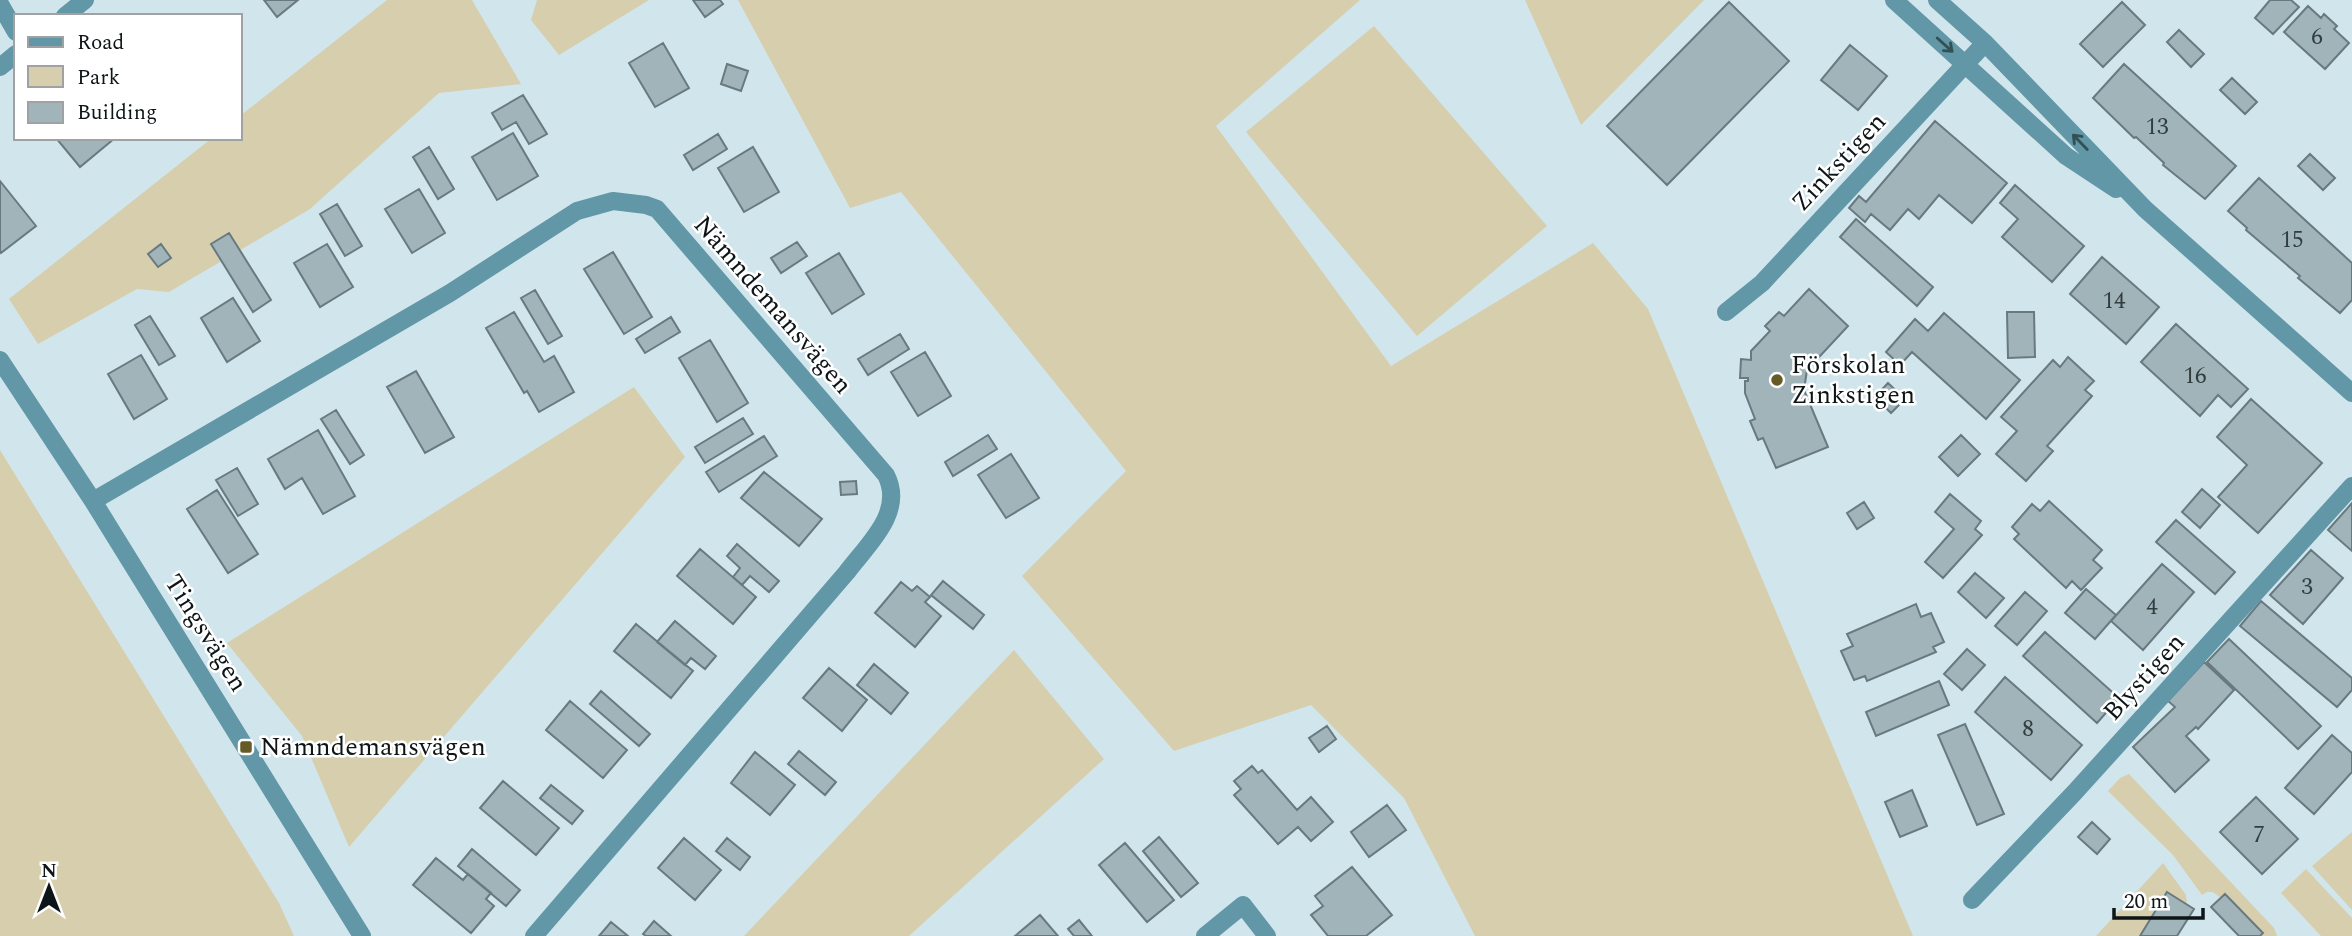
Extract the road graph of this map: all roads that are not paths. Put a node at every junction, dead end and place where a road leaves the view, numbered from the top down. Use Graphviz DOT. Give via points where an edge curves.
graph roads {
  1 [pos="85,0"];
  2 [pos="1894,0"];
  3 [pos="1937,0"];
  4 [pos="0,4"];
  5 [pos="68,14"];
  6 [pos="14,28"];
  7 [pos="1985,43"];
  8 [pos="14,56"];
  9 [pos="1966,64"];
  10 [pos="0,67"];
  11 [pos="2145,209"];
  12 [pos="1726,312"];
  13 [pos="0,360"];
  14 [pos="2352,393"];
  15 [pos="2352,486"];
  16 [pos="93,501"];
  17 [pos="1972,900"];
  18 [pos="362,936"];
  19 [pos="534,936"];
  20 [pos="1205,936"];
  21 [pos="1267,936"];
  1 -- 5 [label="street"];
  2 -- 9 [label="street, one-way"];
  3 -- 7 [label="street"];
  4 -- 6 [label="street"];
  7 -- 9 [label="street, Zinkstigen"];
  11 -- 7 [label="street, one-way"];
  8 -- 10 [label="street"];
  9 -- 11 [label="street" via="2066,156"];
  9 -- 12 [label="street, Zinkstigen" via="1762,283"];
  11 -- 14 [label="street"];
  13 -- 16 [label="street, Tingsvägen"];
  15 -- 17 [label="street, Blystigen"];
  16 -- 18 [label="street, Tingsvägen"];
  16 -- 19 [label="street, Nämndemansvägen" via="450,293 577,211 613,201 657,209 886,475 891,506 886,521 847,572"];
  20 -- 21 [label="street" via="1243,905"];
}
